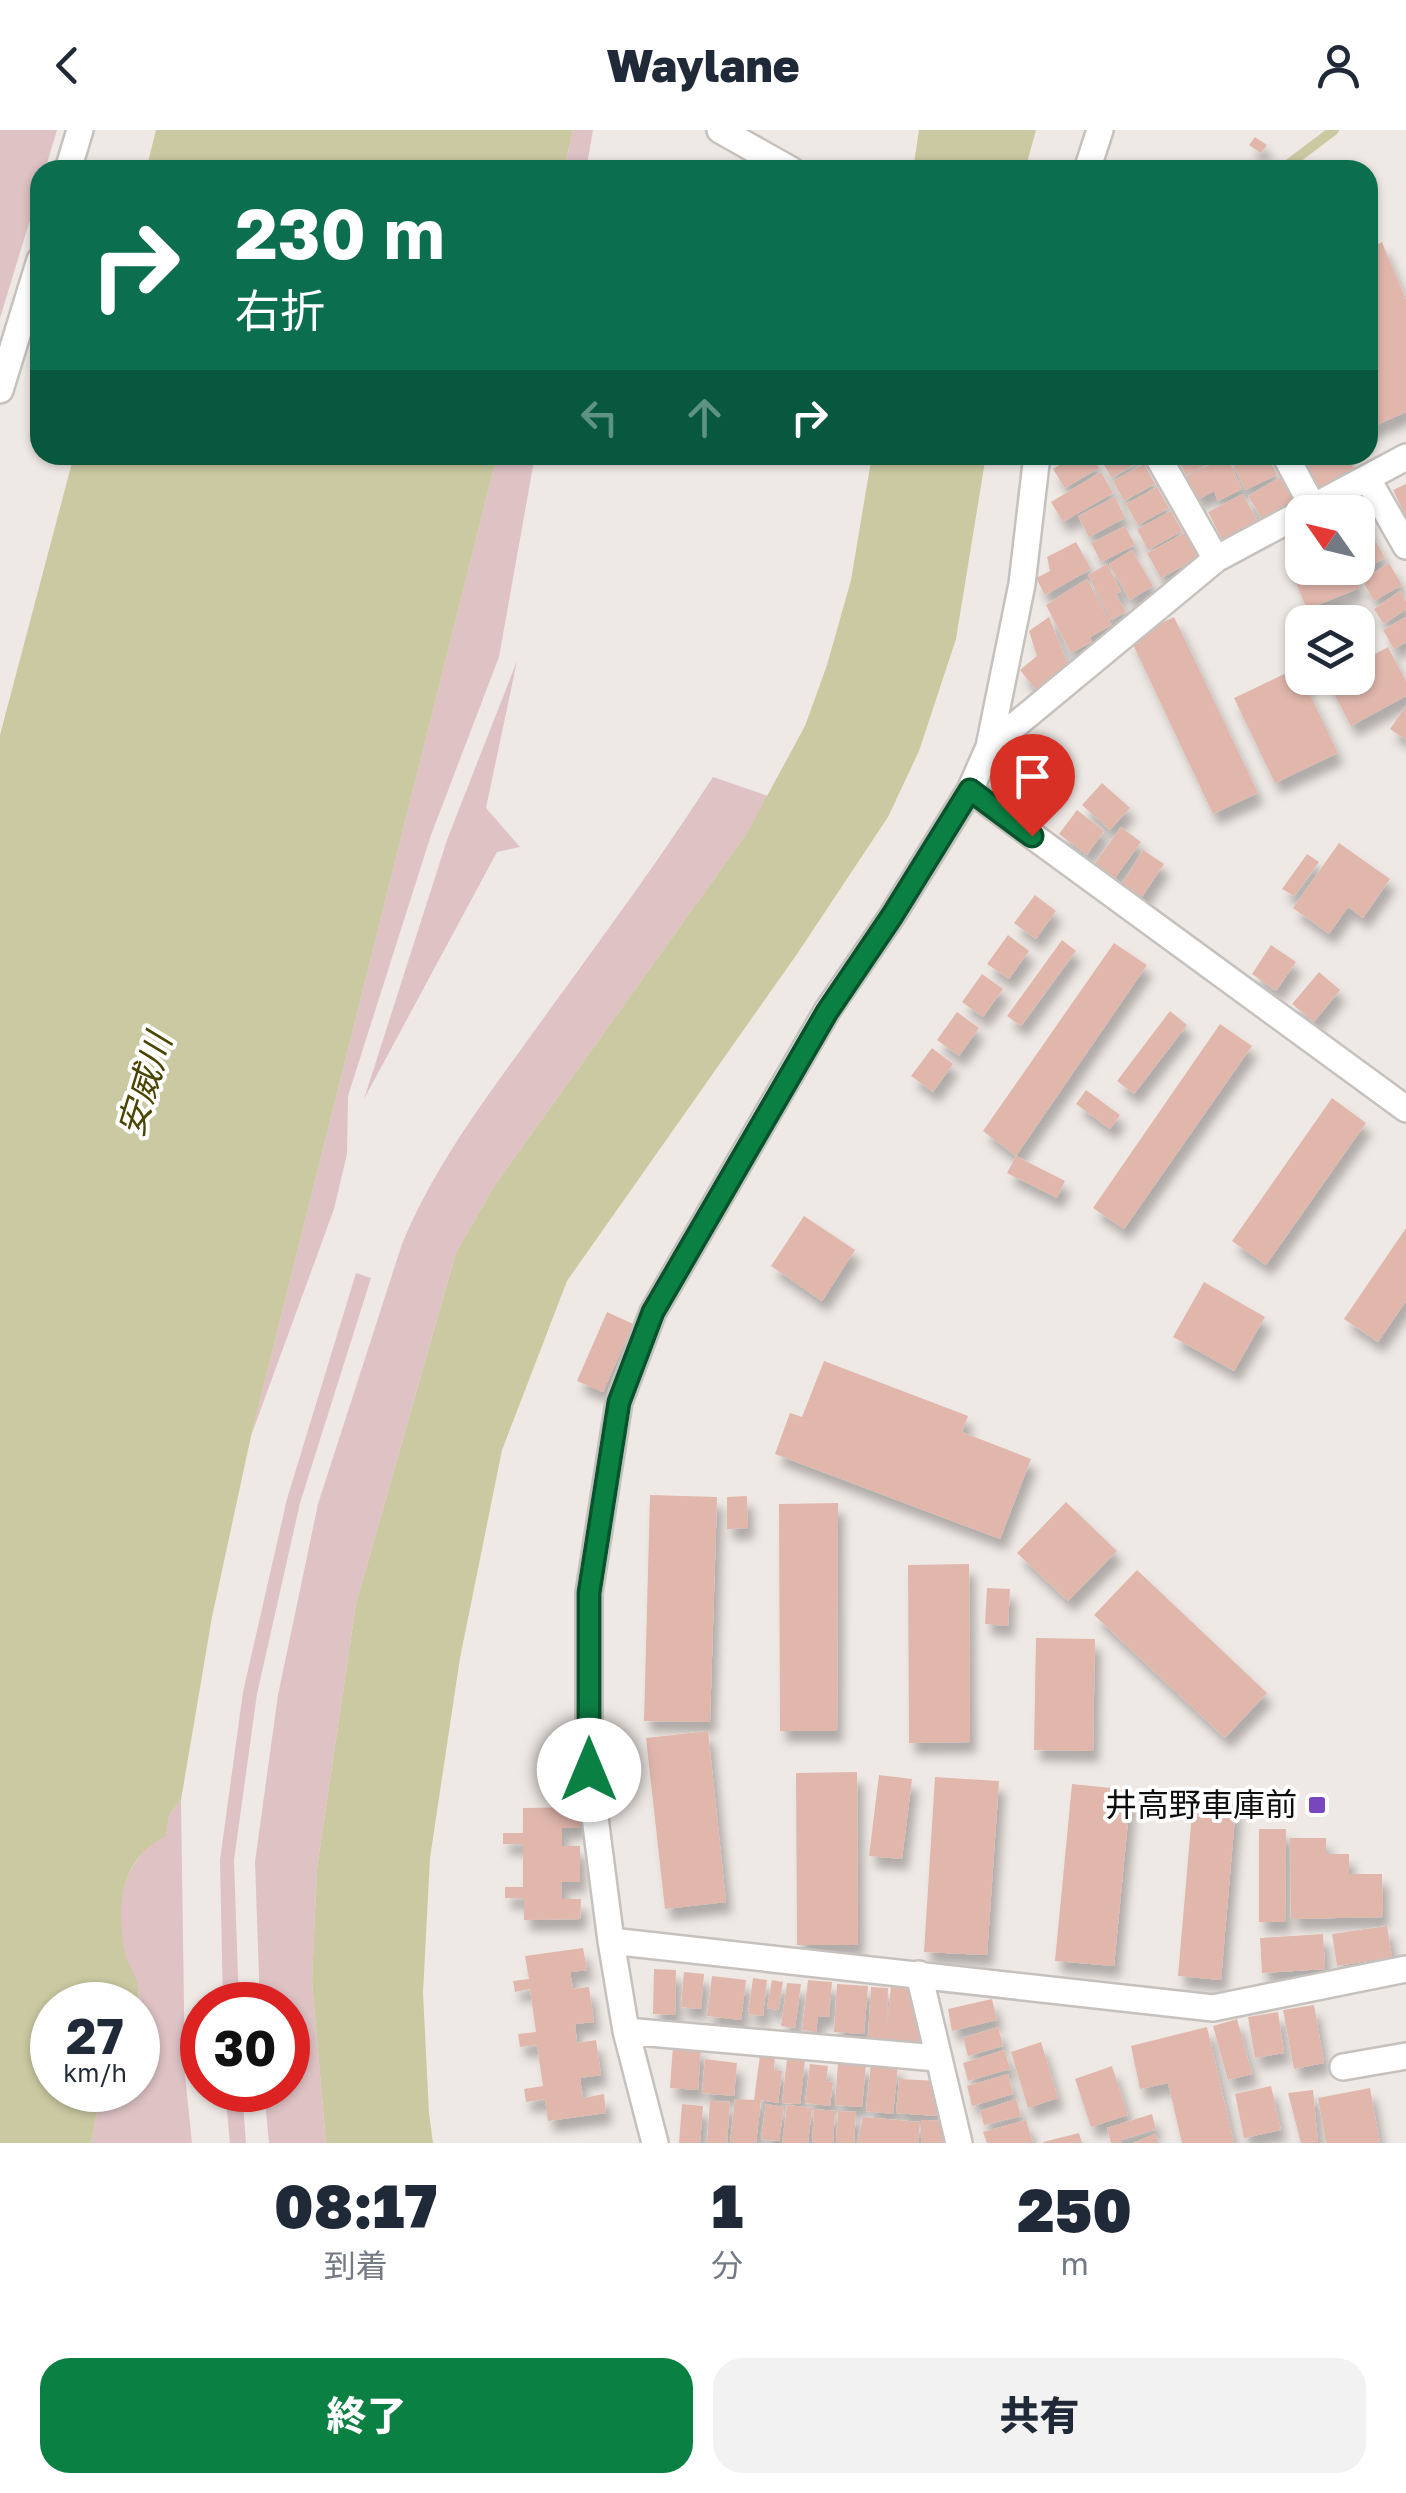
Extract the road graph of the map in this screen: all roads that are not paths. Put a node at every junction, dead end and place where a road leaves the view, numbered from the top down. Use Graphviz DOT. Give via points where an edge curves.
graph roads {
  1 [pos="80,130"];
  2 [pos="720,130"];
  3 [pos="1100,130"];
  4 [pos="71,160"];
  5 [pos="773,160"];
  6 [pos="1090,160"];
  7 [pos="30,292"];
  8 [pos="0,390"];
  9 [pos="1406,457"];
  10 [pos="1035,465"];
  11 [pos="1162,465"];
  12 [pos="1291,465"];
  13 [pos="1367,478"];
  14 [pos="1307,495"];
  15 [pos="1334,495"];
  16 [pos="1285,521"];
  17 [pos="1406,546"];
  18 [pos="1216,558"];
  19 [pos="990,746"];
  20 [pos="970,790"];
  21 [pos="1406,1109"];
  22 [pos="611,1942"];
  23 [pos="1406,1970"];
  24 [pos="918,1974"];
  25 [pos="626,2031"];
  26 [pos="1406,2056"];
  27 [pos="937,2058"];
  28 [pos="1343,2068"];
  29 [pos="654,2143"];
  30 [pos="960,2143"];
  1 -- 4 [label="street"];
  2 -- 5 [label="street"];
  3 -- 6 [label="street"];
  7 -- 8 [label="street"];
  9 -- 13 [label="street"];
  10 -- 19 [label="street" via="1022,584"];
  11 -- 18 [label="street"];
  12 -- 14 [label="street"];
  13 -- 15 [label="street"];
  13 -- 17 [label="street"];
  16 -- 18 [label="street"];
  18 -- 19 [label="street"];
  19 -- 20 [label="street"];
  20 -- 21 [label="street"];
  20 -- 22 [label="street" via="827,1012 653,1312 619,1402 589,1593 589,1770"];
  22 -- 24 [label="street"];
  22 -- 25 [label="street"];
  23 -- 24 [label="street" via="1212,2008"];
  24 -- 27 [label="street"];
  25 -- 27 [label="street"];
  25 -- 29 [label="street"];
  26 -- 28 [label="street"];
  27 -- 30 [label="street"];
}
